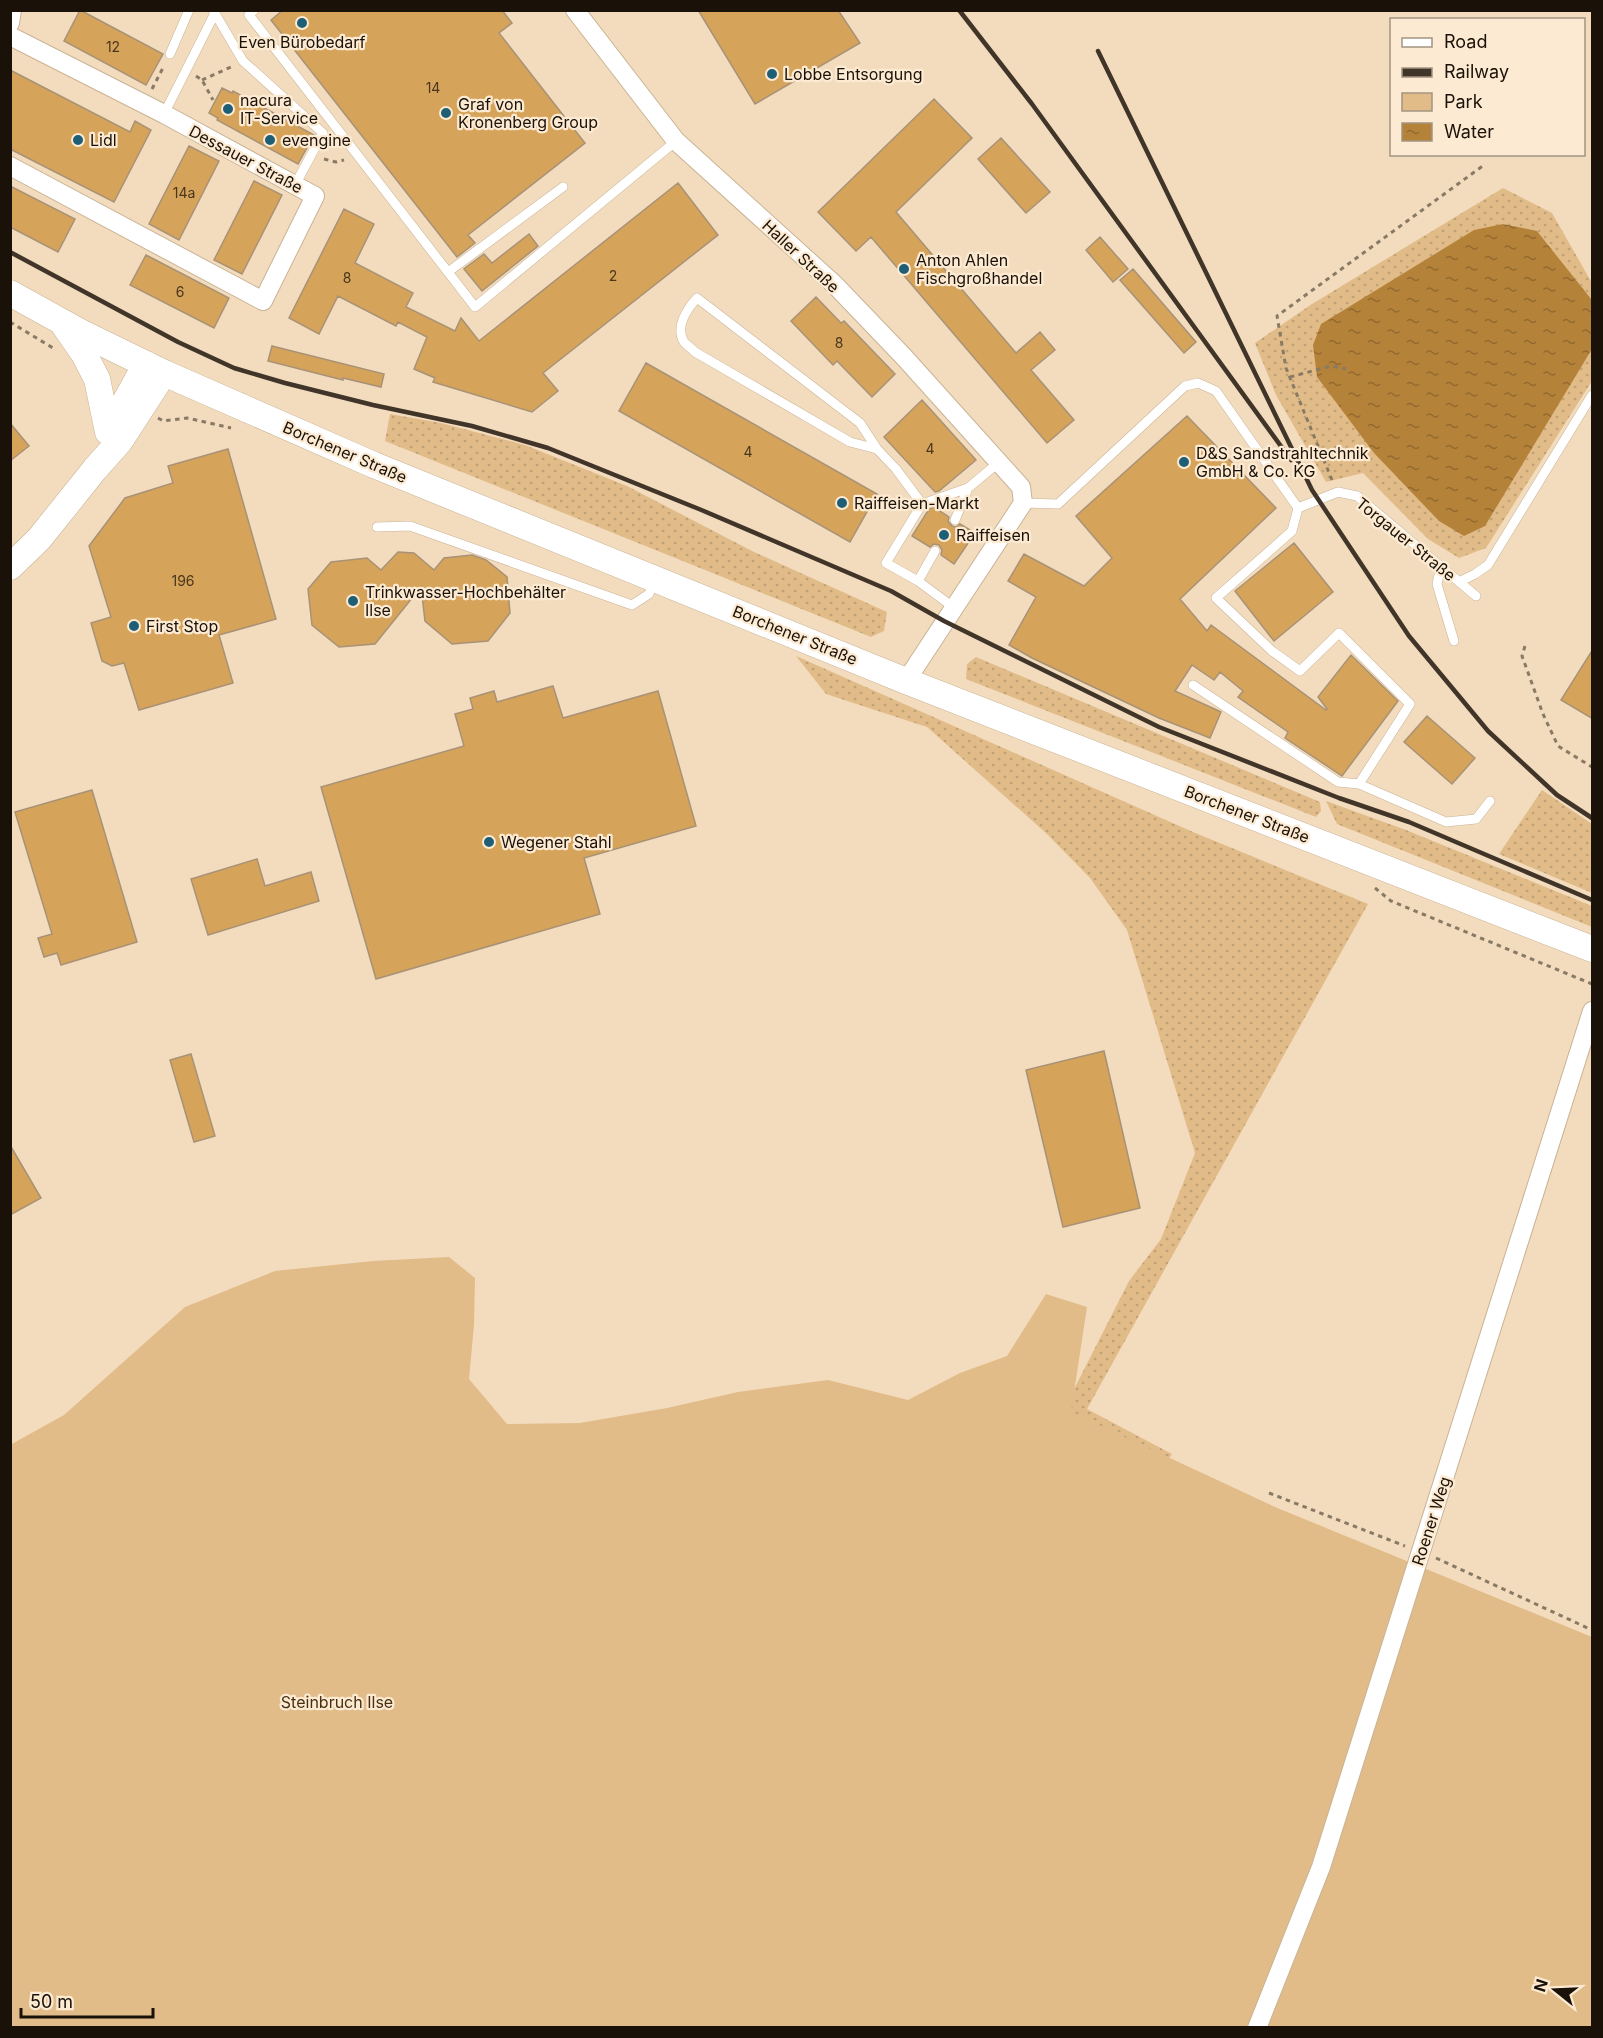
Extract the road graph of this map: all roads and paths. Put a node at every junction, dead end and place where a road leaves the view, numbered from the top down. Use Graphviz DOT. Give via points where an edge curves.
graph roads {
  1 [pos="12,10"];
  2 [pos="189,10"];
  3 [pos="254,10"];
  4 [pos="575,10"];
  5 [pos="214,12"];
  6 [pos="10,23"];
  7 [pos="10,36"];
  8 [pos="170,54"];
  9 [pos="243,61"];
  10 [pos="186,71"];
  11 [pos="202,80"];
  12 [pos="213,100"];
  13 [pos="144,104"];
  14 [pos="164,114"];
  15 [pos="676,141"];
  16 [pos="322,158"];
  17 [pos="343,160"];
  18 [pos="1484,165"];
  19 [pos="10,166"];
  20 [pos="295,185"];
  21 [pos="563,187"];
  22 [pos="448,272"];
  23 [pos="10,293"];
  24 [pos="62,322"];
  25 [pos="155,369"];
  26 [pos="1347,369"];
  27 [pos="1290,377"];
  28 [pos="1593,395"];
  29 [pos="108,432"];
  30 [pos="877,449"];
  31 [pos="998,463"];
  32 [pos="95,469"];
  33 [pos="968,488"];
  34 [pos="1338,492"];
  35 [pos="1023,503"];
  36 [pos="922,504"];
  37 [pos="1298,508"];
  38 [pos="955,520"];
  39 [pos="377,527"];
  40 [pos="935,550"];
  41 [pos="1441,566"];
  42 [pos="10,567"];
  43 [pos="656,578"];
  44 [pos="918,581"];
  45 [pos="1459,582"];
  46 [pos="1476,596"];
  47 [pos="953,607"];
  48 [pos="1454,641"];
  49 [pos="1525,646"];
  50 [pos="906,681"];
  51 [pos="1193,685"];
  52 [pos="1593,767"];
  53 [pos="1359,783"];
  54 [pos="1490,801"];
  55 [pos="1593,949"];
  56 [pos="1593,1011"];
  57 [pos="1269,1493"];
  58 [pos="1389,1540"];
  59 [pos="1421,1551"];
  60 [pos="1593,1630"];
  61 [pos="1257,2028"];
  1 -- 6 [label="street"];
  2 -- 8 [label="lane"];
  3 -- 22 [label="lane" via="249,15"];
  4 -- 15 [label="street, Haller Straße"];
  5 -- 9 [label="lane"];
  5 -- 10 [label="lane"];
  7 -- 13 [label="street, Dessauer Straße"];
  8 -- 13 [label="path"];
  9 -- 11 [label="path"];
  9 -- 20 [label="lane" via="323,133"];
  10 -- 11 [label="path"];
  10 -- 14 [label="lane"];
  11 -- 12 [label="path"];
  13 -- 14 [label="street, Dessauer Straße"];
  14 -- 20 [label="street, Dessauer Straße"];
  15 -- 22 [label="lane" via="475,306"];
  15 -- 31 [label="street, Haller Straße" via="835,285"];
  16 -- 17 [label="path"];
  18 -- 27 [label="path" via="1277,316"];
  19 -- 20 [label="street, Dessauer Straße" via="263,301 315,196"];
  21 -- 22 [label="lane"];
  23 -- 24 [label="main road, Borchener Straße"];
  24 -- 25 [label="main road, Borchener Straße"];
  24 -- 29 [label="main road" via="97,379"];
  25 -- 29 [label="main road"];
  25 -- 32 [label="main road" via="120,441"];
  25 -- 43 [label="main road, Borchener Straße" via="374,465"];
  26 -- 27 [label="path" via="1330,366"];
  27 -- 34 [label="path"];
  28 -- 45 [label="lane" via="1488,564"];
  29 -- 32 [label="main road"];
  30 -- 30 [label="lane" via="850,442 695,352 682,334 687,309 697,298 860,423"];
  30 -- 36 [label="lane"];
  31 -- 33 [label="lane"];
  31 -- 35 [label="street, Haller Straße" via="1021,487"];
  32 -- 42 [label="main road" via="39,539"];
  33 -- 36 [label="lane"];
  33 -- 38 [label="lane"];
  34 -- 37 [label="lane, Torgauer Straße"];
  34 -- 41 [label="lane, Torgauer Straße" via="1357,496"];
  35 -- 37 [label="lane" via="1058,504 1185,386 1198,383 1216,391"];
  35 -- 47 [label="street"];
  36 -- 44 [label="lane" via="886,563"];
  37 -- 53 [label="lane" via="1292,531 1216,598 1272,651 1300,671 1340,633 1410,704"];
  39 -- 43 [label="lane" via="410,526 632,605 649,594"];
  40 -- 44 [label="lane"];
  41 -- 45 [label="lane, Torgauer Straße"];
  41 -- 48 [label="lane" via="1437,584"];
  43 -- 50 [label="main road, Borchener Straße"];
  44 -- 47 [label="lane"];
  45 -- 46 [label="lane, Torgauer Straße"];
  47 -- 50 [label="street"];
  49 -- 52 [label="path" via="1522,656 1558,746"];
  50 -- 55 [label="main road, Borchener Straße"];
  51 -- 53 [label="lane" via="1338,782"];
  53 -- 54 [label="lane" via="1446,822 1476,819"];
  56 -- 59 [label="street, Roener Weg"];
  57 -- 58 [label="path"];
  59 -- 60 [label="path"];
  59 -- 61 [label="street, Roener Weg" via="1321,1867"];
}
